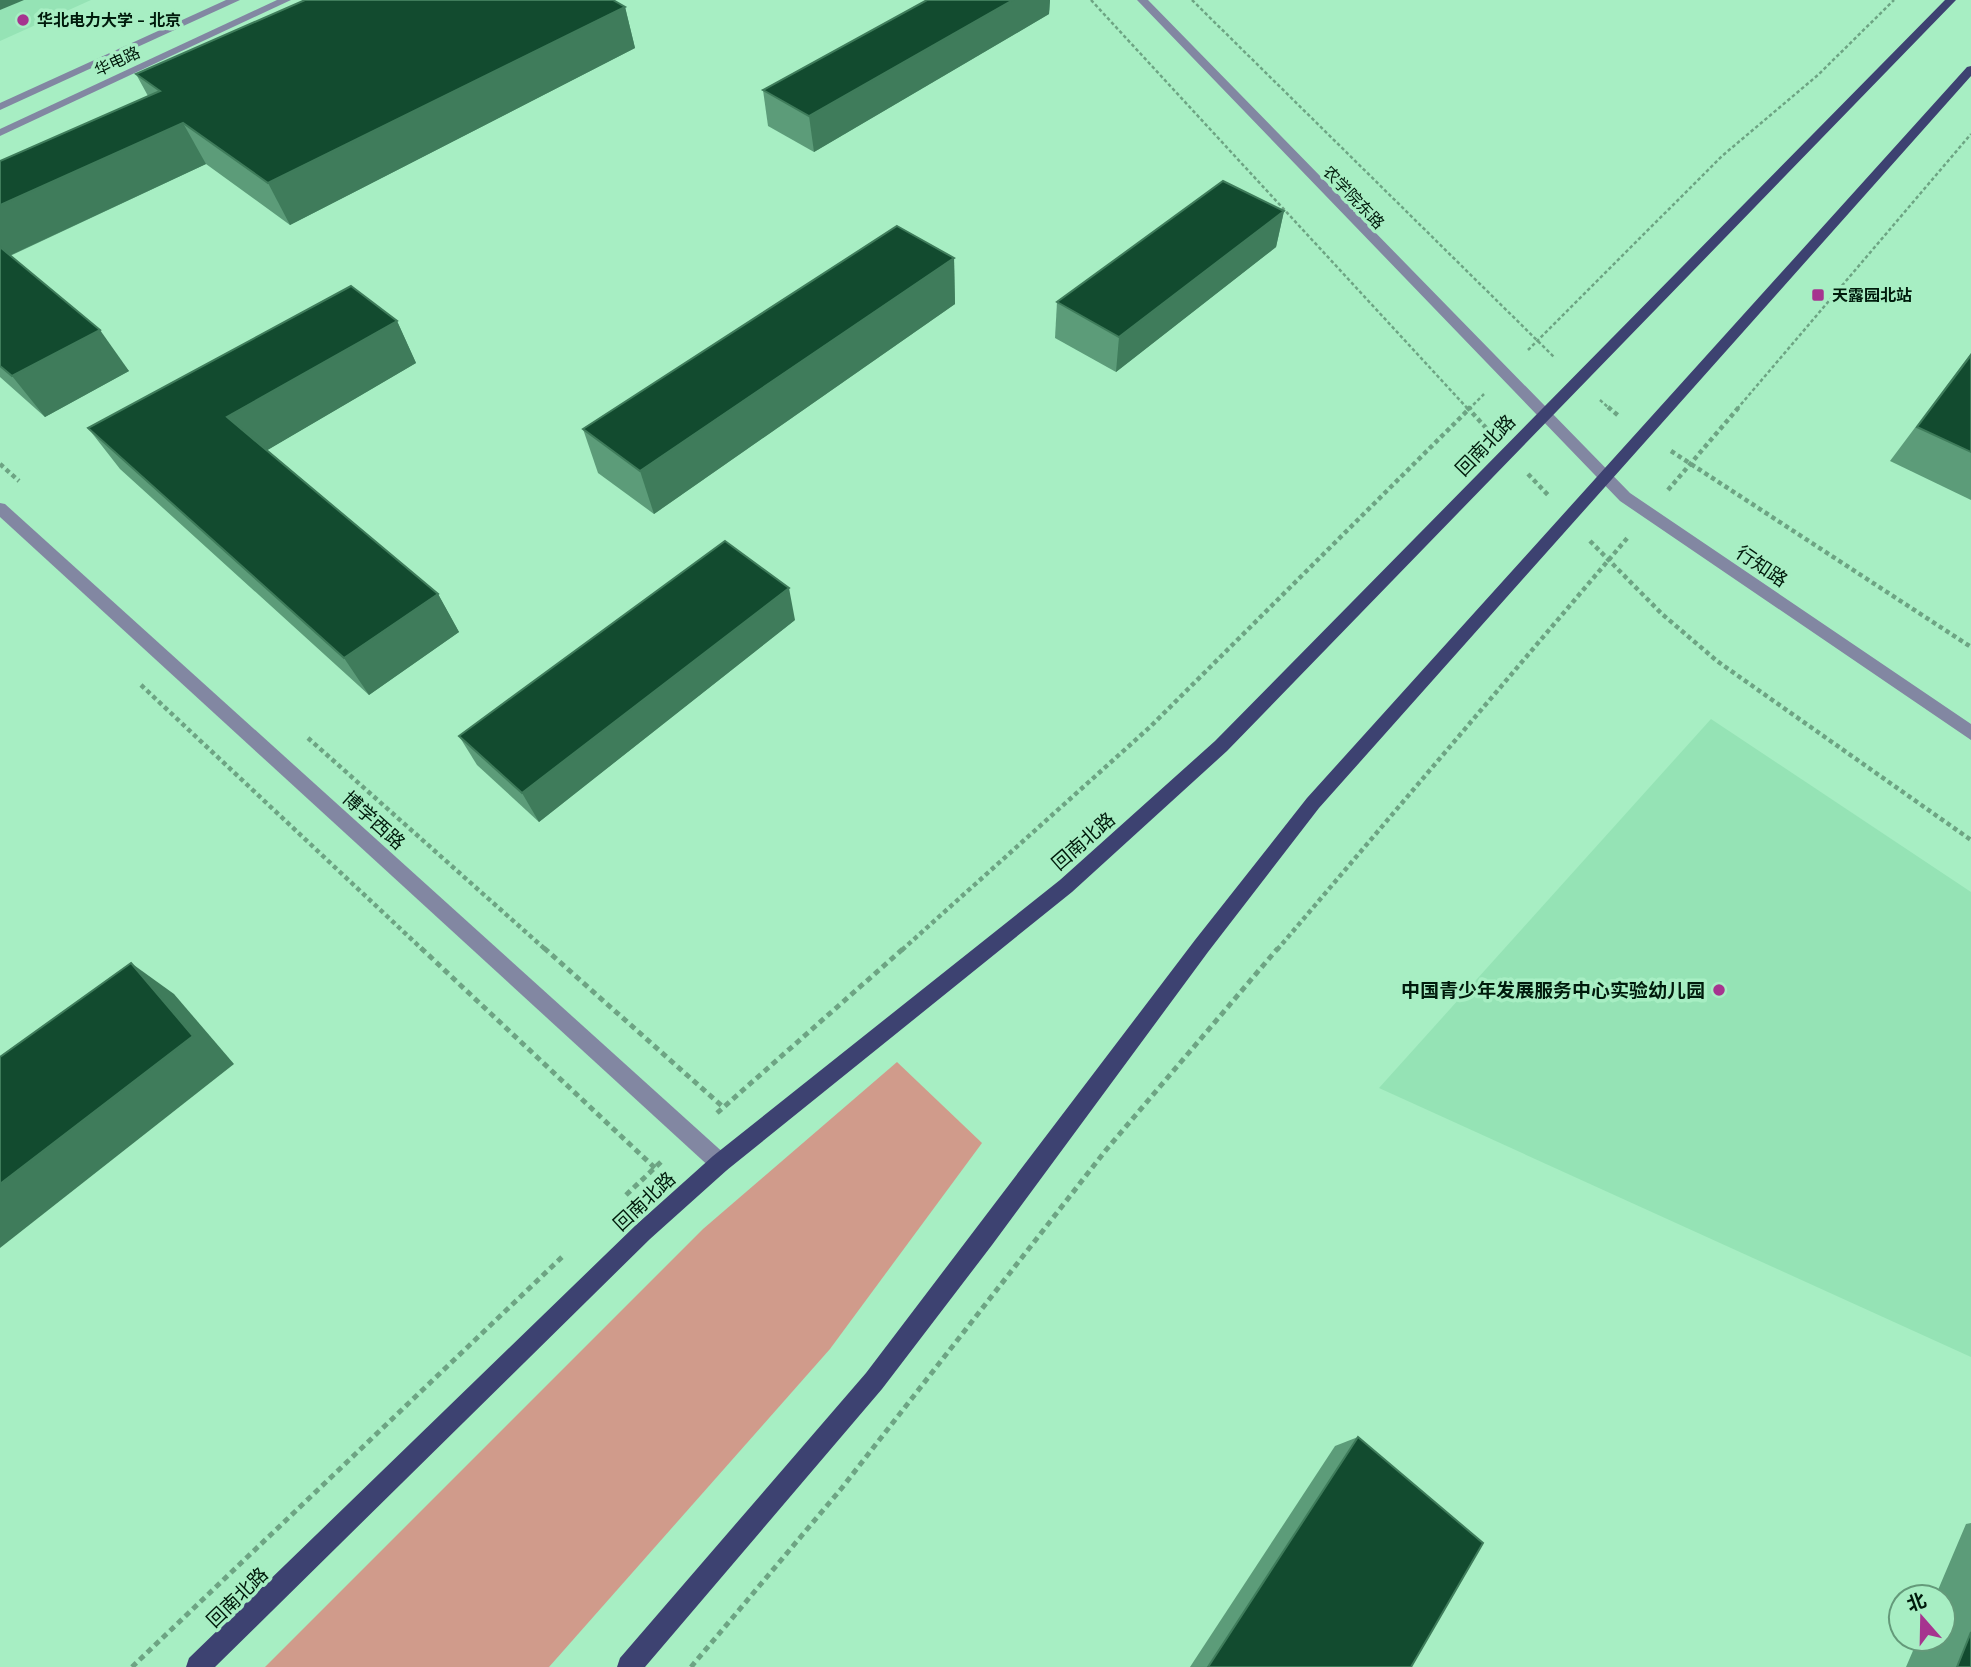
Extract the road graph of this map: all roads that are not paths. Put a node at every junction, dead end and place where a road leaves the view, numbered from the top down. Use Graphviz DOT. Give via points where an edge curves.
graph roads {
  1 [pos="235,0"];
  2 [pos="286,0"];
  3 [pos="1142,0"];
  4 [pos="1951,0"];
  5 [pos="1971,69"];
  6 [pos="0,107"];
  7 [pos="0,133"];
  8 [pos="1544,416"];
  9 [pos="1604,479"];
  10 [pos="0,508"];
  11 [pos="1971,733"];
  12 [pos="720,1163"];
  13 [pos="198,1667"];
  14 [pos="629,1667"];
  1 -- 6 [label="street, 华电路"];
  2 -- 7 [label="street, 华电路"];
  3 -- 8 [label="street, 农学院东路"];
  4 -- 8 [label="main road, 回南北路"];
  5 -- 9 [label="main road"];
  8 -- 9 [label="street, 行知路"];
  8 -- 12 [label="main road, 回南北路" via="1221,746 1146,816 1066,886"];
  9 -- 11 [label="street, 行知路" via="1648,514"];
  9 -- 14 [label="main road" via="1313,803 1232,901 873,1382"];
  10 -- 12 [label="street, 博学西路"];
  12 -- 13 [label="main road, 回南北路" via="643,1232"];
}
